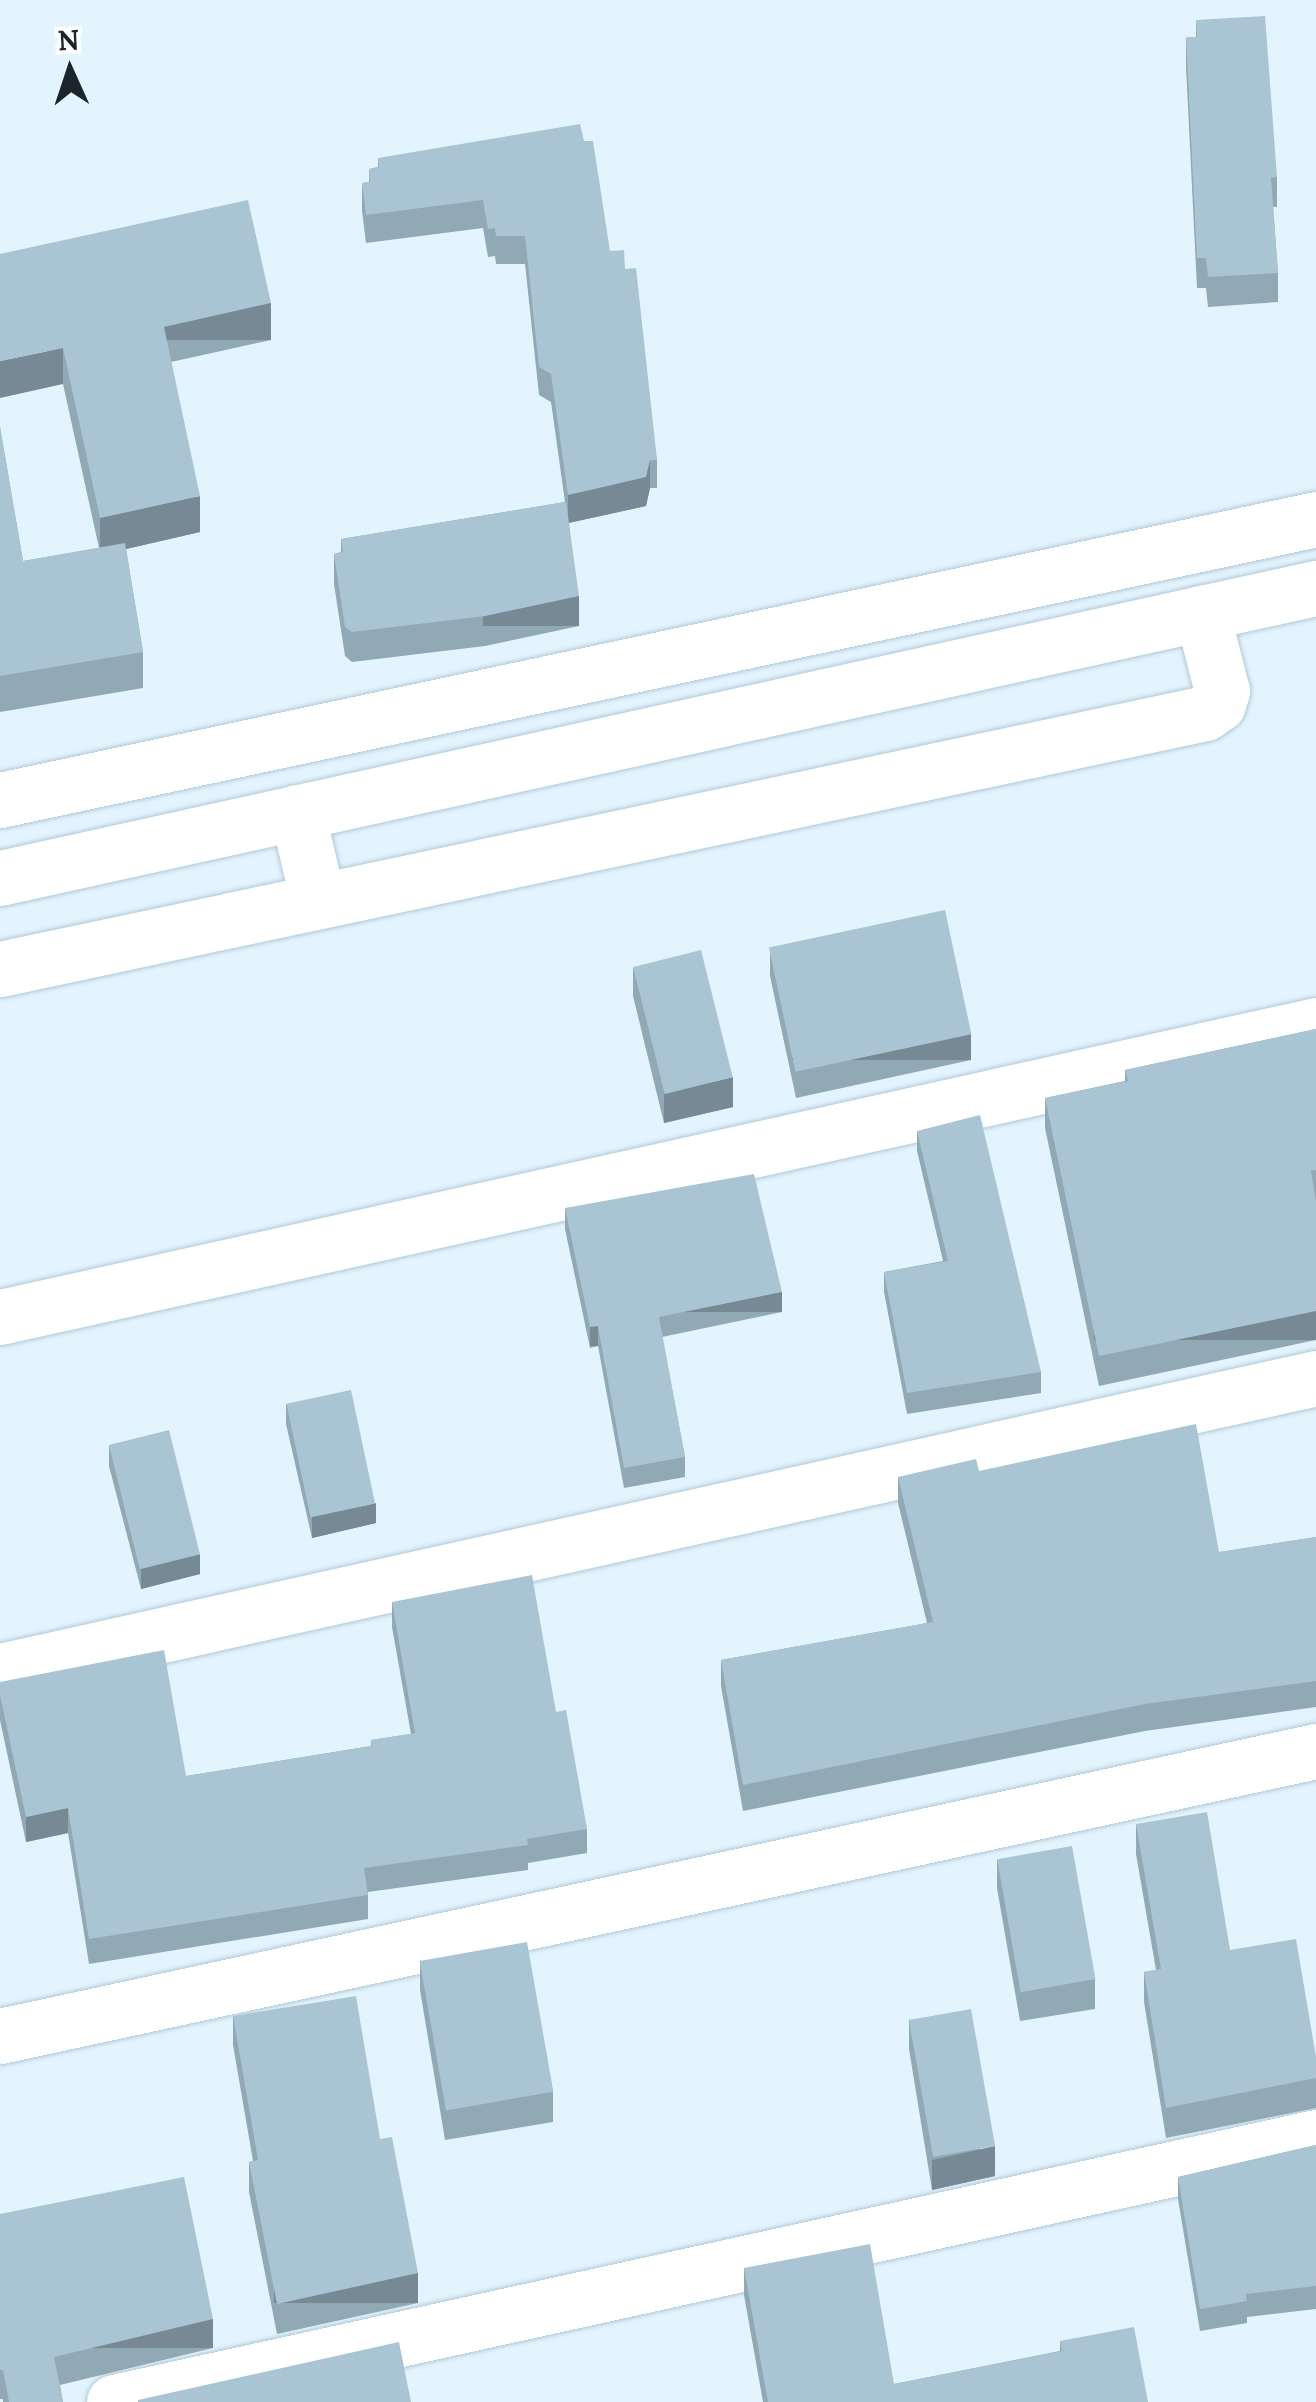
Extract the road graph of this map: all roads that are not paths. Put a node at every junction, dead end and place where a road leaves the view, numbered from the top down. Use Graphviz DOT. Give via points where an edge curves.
graph roads {
  1 [pos="1316,519"];
  2 [pos="1316,588"];
  3 [pos="1202,613"];
  4 [pos="0,800"];
  5 [pos="297,812"];
  6 [pos="0,878"];
  7 [pos="318,901"];
  8 [pos="0,968"];
  9 [pos="1316,1025"];
  10 [pos="0,1317"];
  11 [pos="1316,1378"];
  12 [pos="0,1671"];
  13 [pos="1316,1751"];
  14 [pos="0,2036"];
  15 [pos="1316,2137"];
  16 [pos="114,2402"];
  1 -- 4 [label="street"];
  2 -- 3 [label="street"];
  3 -- 5 [label="street"];
  3 -- 7 [label="street" via="1222,691 1205,713"];
  5 -- 6 [label="street"];
  5 -- 7 [label="street"];
  7 -- 8 [label="street"];
  9 -- 10 [label="street"];
  11 -- 12 [label="street"];
  13 -- 14 [label="street"];
  15 -- 16 [label="street"];
}
